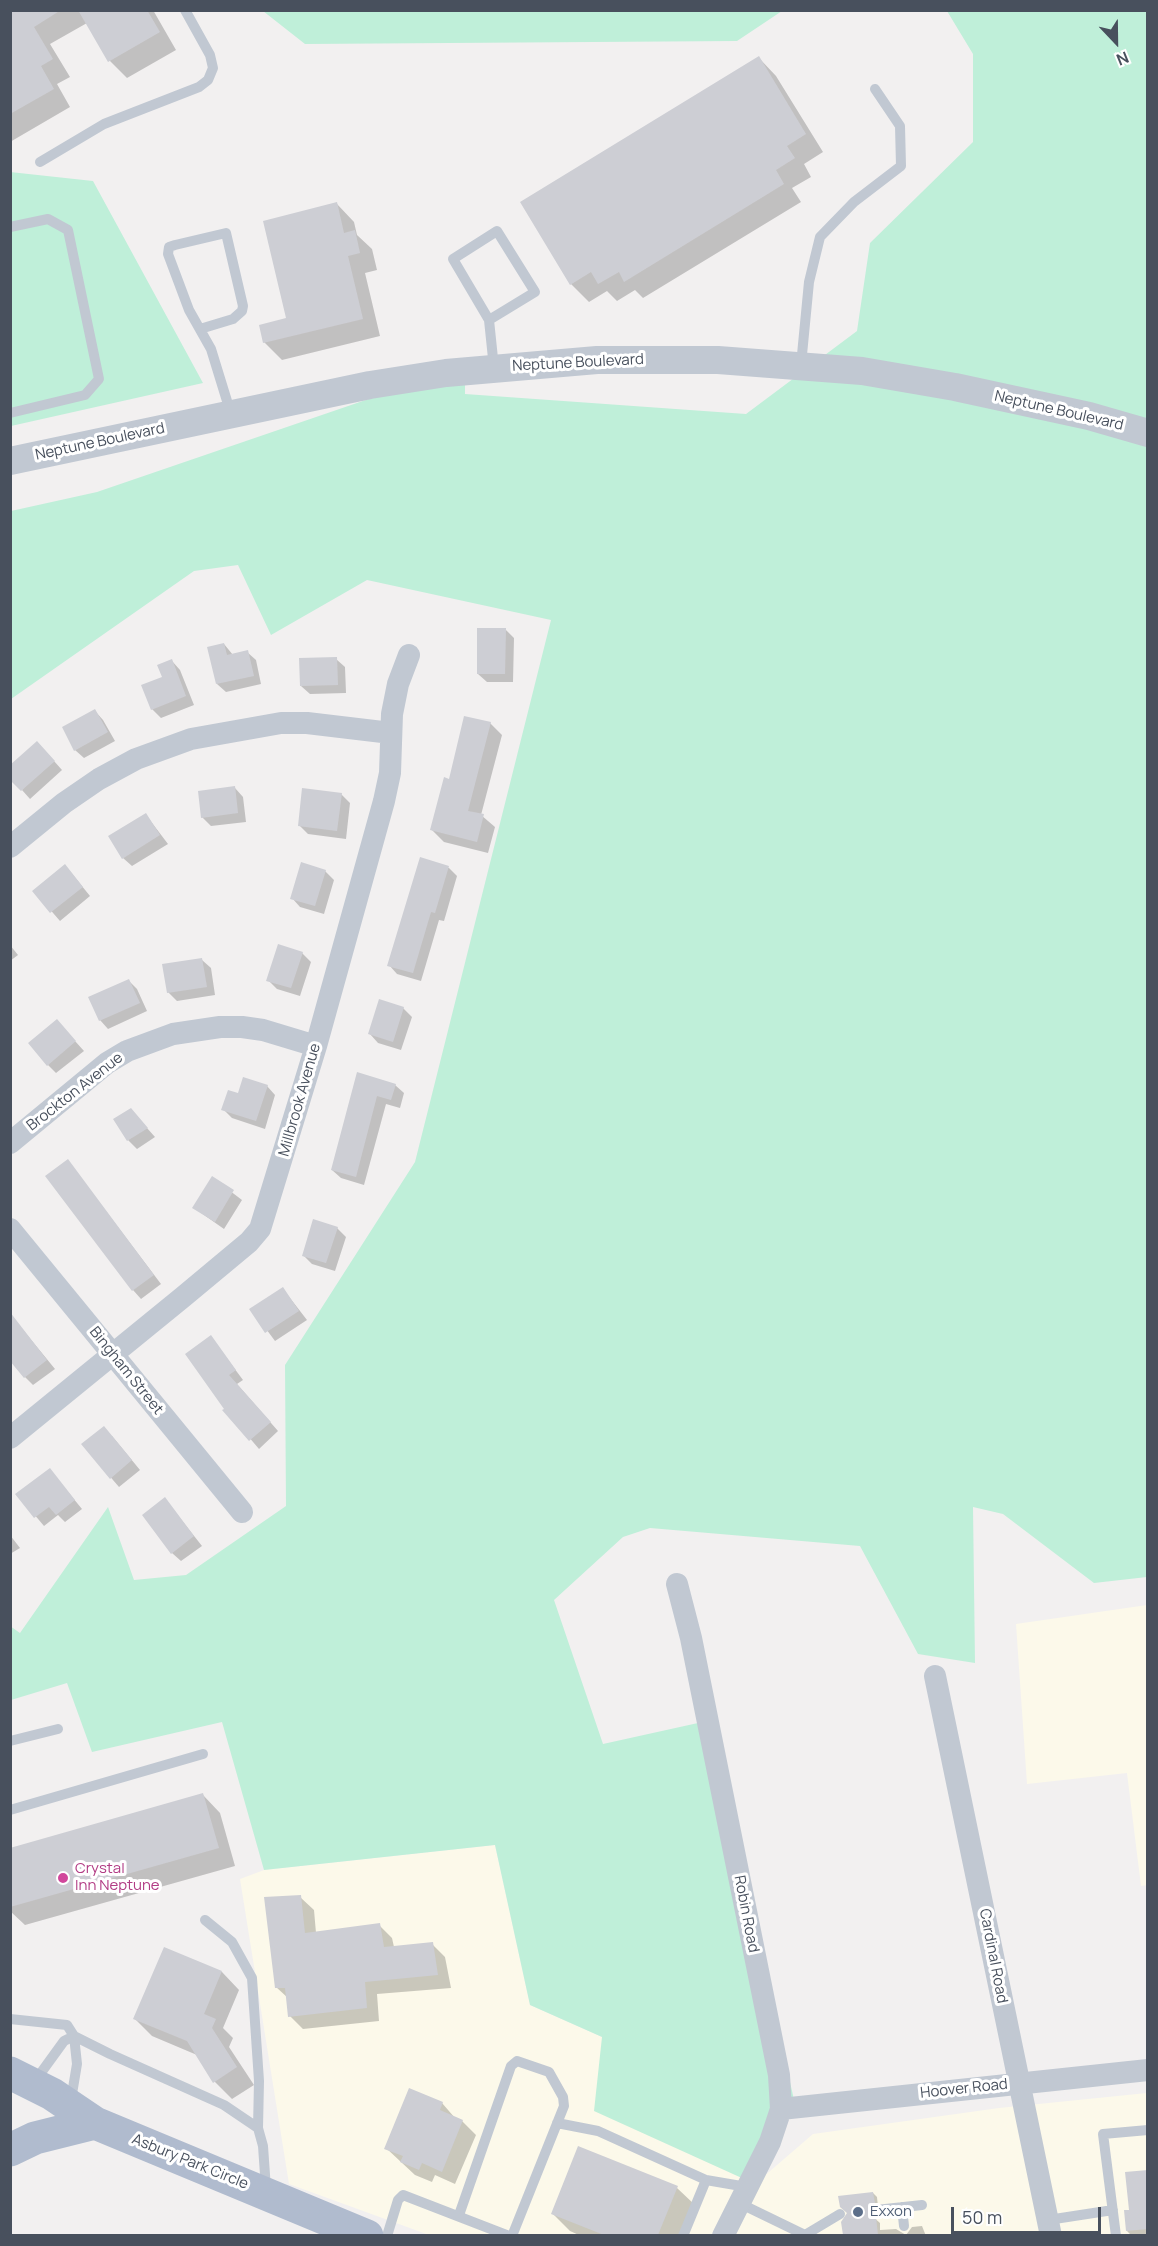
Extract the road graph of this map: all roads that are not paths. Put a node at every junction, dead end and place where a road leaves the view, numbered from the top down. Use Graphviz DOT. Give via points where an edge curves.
graph roads {
  1 [pos="185,10"];
  2 [pos="875,89"];
  3 [pos="40,162"];
  4 [pos="10,227"];
  5 [pos="489,320"];
  6 [pos="200,329"];
  7 [pos="801,365"];
  8 [pos="494,368"];
  9 [pos="10,413"];
  10 [pos="231,415"];
  11 [pos="1148,433"];
  12 [pos="10,461"];
  13 [pos="409,655"];
  14 [pos="392,733"];
  15 [pos="10,847"];
  16 [pos="316,1046"];
  17 [pos="10,1143"];
  18 [pos="10,1229"];
  19 [pos="113,1354"];
  20 [pos="10,1438"];
  21 [pos="242,1512"];
  22 [pos="677,1584"];
  23 [pos="935,1676"];
  24 [pos="58,1729"];
  25 [pos="10,1741"];
  26 [pos="203,1754"];
  27 [pos="10,1810"];
  28 [pos="205,1920"];
  29 [pos="10,2019"];
  30 [pos="74,2036"];
  31 [pos="1148,2070"];
  32 [pos="22,2078"];
  33 [pos="1018,2084"];
  34 [pos="781,2109"];
  35 [pos="82,2114"];
  36 [pos="557,2123"];
  37 [pos="258,2128"];
  38 [pos="1148,2130"];
  39 [pos="10,2150"];
  40 [pos="706,2180"];
  41 [pos="267,2193"];
  42 [pos="743,2195"];
  43 [pos="922,2205"];
  44 [pos="902,2207"];
  45 [pos="876,2210"];
  46 [pos="1113,2210"];
  47 [pos="840,2214"];
  48 [pos="459,2215"];
  49 [pos="904,2226"];
  50 [pos="1049,2228"];
  51 [pos="367,2235"];
  52 [pos="387,2235"];
  53 [pos="510,2235"];
  54 [pos="683,2235"];
  55 [pos="723,2235"];
  56 [pos="1116,2235"];
  1 -- 3 [label="lane" via="210,56 213,68 208,80 104,124"];
  2 -- 7 [label="lane" via="900,126 901,166 854,202 820,237 809,282"];
  4 -- 9 [label="lane" via="48,219 68,230 99,379 86,396"];
  5 -- 5 [label="lane" via="453,259 497,231 535,292"];
  5 -- 8 [label="lane"];
  6 -- 6 [label="lane" via="174,275 169,247 226,233 242,311 233,319"];
  6 -- 10 [label="lane" via="211,349"];
  7 -- 8 [label="street, Neptune Boulevard" via="661,359"];
  7 -- 11 [label="street, Neptune Boulevard" via="955,387"];
  8 -- 10 [label="street, Neptune Boulevard" via="370,385"];
  10 -- 12 [label="street, Neptune Boulevard"];
  13 -- 14 [label="street, Millbrook Avenue" via="398,684"];
  14 -- 15 [label="street" via="281,723 192,738 136,759 99,779"];
  14 -- 16 [label="street, Millbrook Avenue" via="384,801"];
  16 -- 17 [label="street, Brockton Avenue" via="242,1027 195,1029 165,1036 107,1063"];
  16 -- 19 [label="street, Millbrook Avenue" via="260,1228 249,1242"];
  18 -- 19 [label="street, Bingham Street"];
  19 -- 20 [label="street, Millbrook Avenue"];
  19 -- 21 [label="street, Bingham Street"];
  22 -- 34 [label="street, Robin Road" via="779,2075"];
  23 -- 33 [label="street, Cardinal Road"];
  24 -- 25 [label="lane"];
  26 -- 27 [label="lane"];
  28 -- 37 [label="lane" via="231,1942 252,1978"];
  29 -- 30 [label="lane" via="68,2025"];
  30 -- 32 [label="lane"];
  30 -- 35 [label="lane"];
  30 -- 37 [label="lane" via="224,2105"];
  31 -- 33 [label="street, Hoover Road"];
  32 -- 35 [label="main road, Asbury Park Circle"];
  33 -- 34 [label="street, Hoover Road"];
  33 -- 50 [label="street, Cardinal Road"];
  34 -- 42 [label="street, Robin Road" via="770,2142"];
  35 -- 39 [label="main road"];
  35 -- 41 [label="main road, Asbury Park Circle"];
  36 -- 40 [label="lane" via="598,2131"];
  36 -- 48 [label="lane" via="563,2097 549,2072 518,2061 511,2066"];
  36 -- 53 [label="lane"];
  37 -- 41 [label="lane"];
  38 -- 46 [label="lane" via="1103,2134"];
  40 -- 42 [label="lane"];
  40 -- 54 [label="lane"];
  41 -- 51 [label="main road, Asbury Park Circle"];
  42 -- 47 [label="lane" via="805,2235"];
  42 -- 55 [label="street, Robin Road"];
  43 -- 44 [label="lane"];
  44 -- 45 [label="lane"];
  44 -- 49 [label="lane"];
  46 -- 50 [label="lane"];
  46 -- 56 [label="lane"];
  48 -- 52 [label="lane" via="403,2195"];
  48 -- 53 [label="lane"];
}
